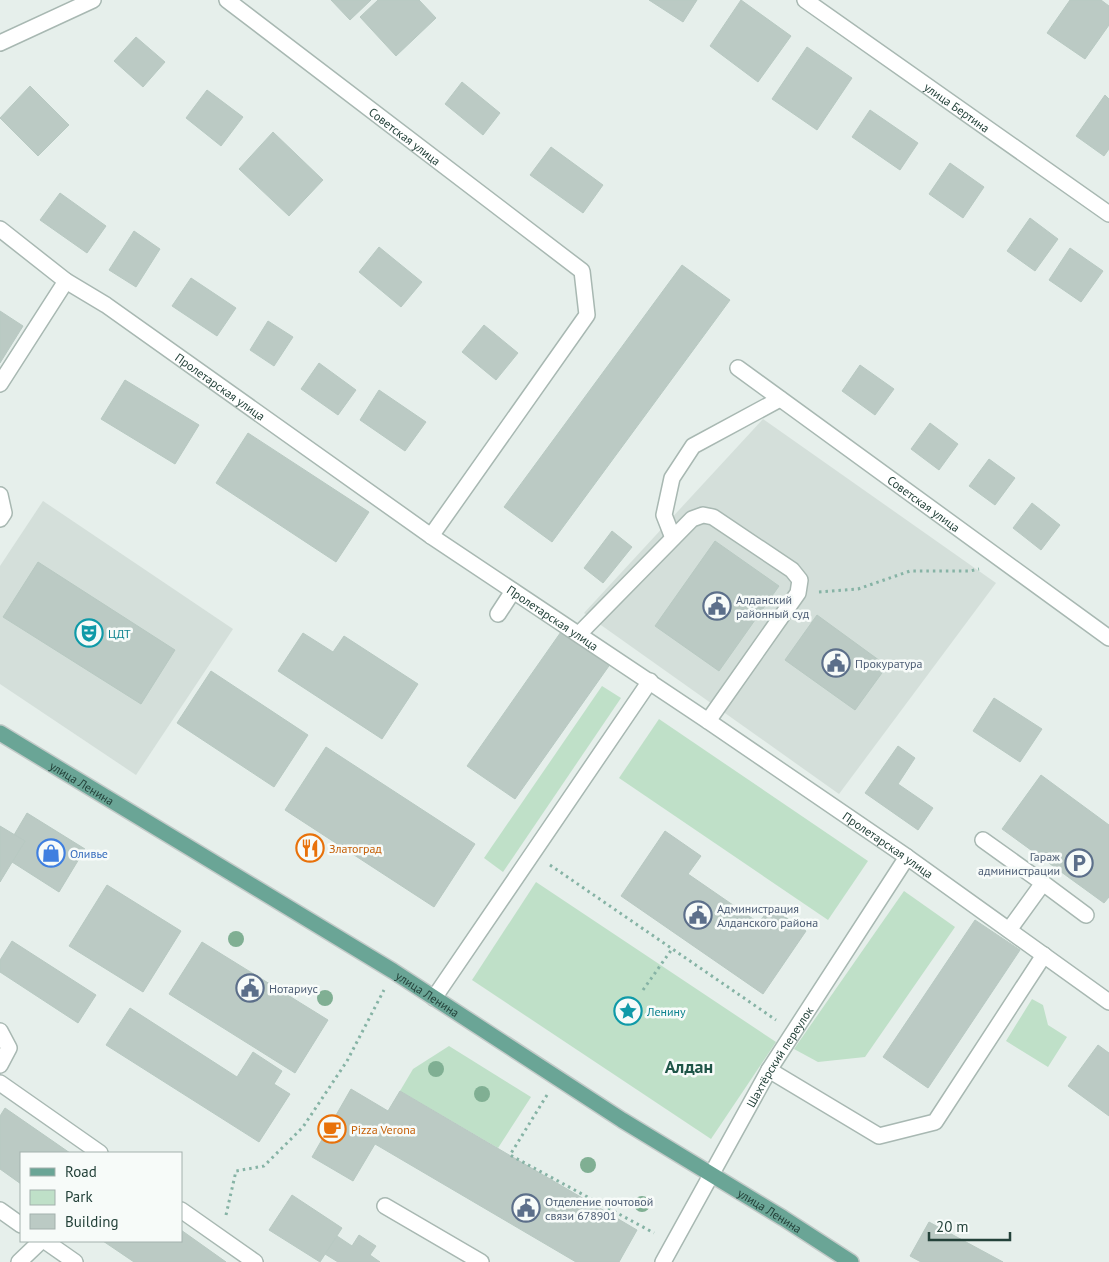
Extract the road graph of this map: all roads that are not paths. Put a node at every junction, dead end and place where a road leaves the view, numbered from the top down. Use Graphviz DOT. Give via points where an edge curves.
graph roads {
  1 [pos="94,0"];
  2 [pos="227,0"];
  3 [pos="806,0"];
  4 [pos="0,44"];
  5 [pos="1109,214"];
  6 [pos="0,228"];
  7 [pos="66,281"];
  8 [pos="738,368"];
  9 [pos="0,384"];
  10 [pos="780,398"];
  11 [pos="0,495"];
  12 [pos="0,519"];
  13 [pos="431,536"];
  14 [pos="673,538"];
  15 [pos="513,590"];
  16 [pos="498,614"];
  17 [pos="579,634"];
  18 [pos="1109,638"];
  19 [pos="650,681"];
  20 [pos="708,721"];
  21 [pos="0,733"];
  22 [pos="983,840"];
  23 [pos="907,857"];
  24 [pos="1043,883"];
  25 [pos="1086,915"];
  26 [pos="1009,930"];
  27 [pos="1044,956"];
  28 [pos="434,998"];
  29 [pos="1109,1002"];
  30 [pos="0,1031"];
  31 [pos="0,1065"];
  32 [pos="769,1070"];
  33 [pos="0,1083"];
  34 [pos="99,1152"];
  35 [pos="710,1175"];
  36 [pos="384,1206"];
  37 [pos="0,1210"];
  38 [pos="182,1211"];
  39 [pos="20,1223"];
  40 [pos="39,1242"];
  41 [pos="46,1242"];
  42 [pos="18,1262"];
  43 [pos="75,1262"];
  44 [pos="255,1262"];
  45 [pos="481,1262"];
  46 [pos="663,1262"];
  47 [pos="850,1262"];
  1 -- 4 [label="street"];
  2 -- 13 [label="street, Советская улица" via="582,271 587,315"];
  3 -- 5 [label="street, улица Бертина"];
  6 -- 7 [label="street, Пролетарская улица"];
  7 -- 9 [label="street"];
  7 -- 13 [label="street, Пролетарская улица" via="106,305"];
  8 -- 10 [label="street, Советская улица"];
  10 -- 14 [label="street" via="692,446 672,478 664,515"];
  10 -- 18 [label="street, Советская улица"];
  11 -- 12 [label="street" via="4,513"];
  13 -- 15 [label="street, Пролетарская улица"];
  14 -- 17 [label="street"];
  14 -- 20 [label="street" via="692,519 702,515 713,517 792,570 800,580 798,593"];
  15 -- 16 [label="street"];
  15 -- 17 [label="street, Пролетарская улица"];
  17 -- 19 [label="street, Пролетарская улица"];
  19 -- 20 [label="street, Пролетарская улица"];
  19 -- 28 [label="street" via="569,809 532,853"];
  20 -- 23 [label="street, Пролетарская улица"];
  21 -- 28 [label="main road, улица Ленина"];
  22 -- 24 [label="street"];
  23 -- 26 [label="street, Пролетарская улица"];
  23 -- 32 [label="street, Шахтёрский переулок"];
  24 -- 25 [label="street"];
  24 -- 26 [label="street"];
  26 -- 27 [label="street, Пролетарская улица"];
  27 -- 29 [label="street, Пролетарская улица"];
  27 -- 32 [label="street" via="935,1122 880,1136"];
  28 -- 35 [label="main road, улица Ленина"];
  30 -- 31 [label="street" via="10,1048"];
  32 -- 35 [label="street, Шахтёрский переулок"];
  33 -- 34 [label="street"];
  35 -- 46 [label="street, Шахтёрский переулок"];
  35 -- 47 [label="main road, улица Ленина"];
  36 -- 45 [label="street"];
  37 -- 39 [label="street"];
  38 -- 44 [label="street"];
  40 -- 42 [label="street"];
  41 -- 43 [label="street"];
}
